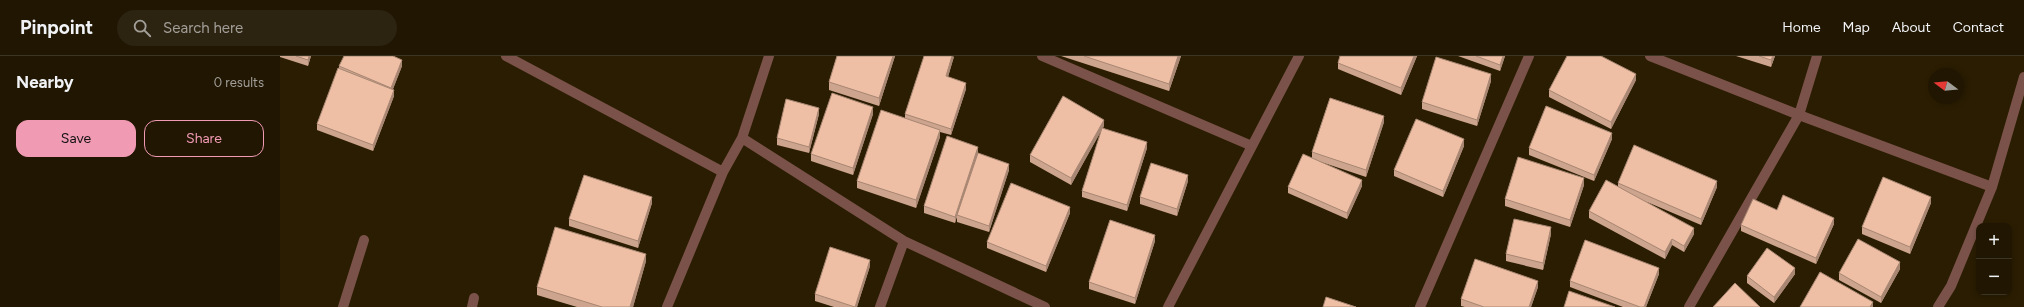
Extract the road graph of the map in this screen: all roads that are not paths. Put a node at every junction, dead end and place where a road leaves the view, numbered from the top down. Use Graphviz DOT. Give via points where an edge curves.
graph roads {
  1 [pos="506,56"];
  2 [pos="769,56"];
  3 [pos="1042,56"];
  4 [pos="1298,56"];
  5 [pos="1528,56"];
  6 [pos="1650,56"];
  7 [pos="1817,56"];
  8 [pos="2024,78"];
  9 [pos="1800,115"];
  10 [pos="742,138"];
  11 [pos="1252,146"];
  12 [pos="723,172"];
  13 [pos="1992,187"];
  14 [pos="364,240"];
  15 [pos="904,241"];
  16 [pos="343,307"];
  17 [pos="667,307"];
  18 [pos="880,307"];
  19 [pos="1045,307"];
  20 [pos="1168,307"];
  21 [pos="1420,307"];
  22 [pos="1689,307"];
  23 [pos="1938,307"];
  1 -- 12 [label="street"];
  2 -- 10 [label="street"];
  3 -- 11 [label="street"];
  4 -- 11 [label="street"];
  5 -- 21 [label="street"];
  6 -- 9 [label="street"];
  7 -- 9 [label="street"];
  8 -- 13 [label="street"];
  9 -- 13 [label="street"];
  9 -- 22 [label="street"];
  10 -- 12 [label="street"];
  10 -- 15 [label="street"];
  11 -- 20 [label="street"];
  12 -- 17 [label="street"];
  13 -- 23 [label="street" via="1951,286"];
  14 -- 16 [label="street"];
  15 -- 18 [label="street"];
  15 -- 19 [label="street"];
}
